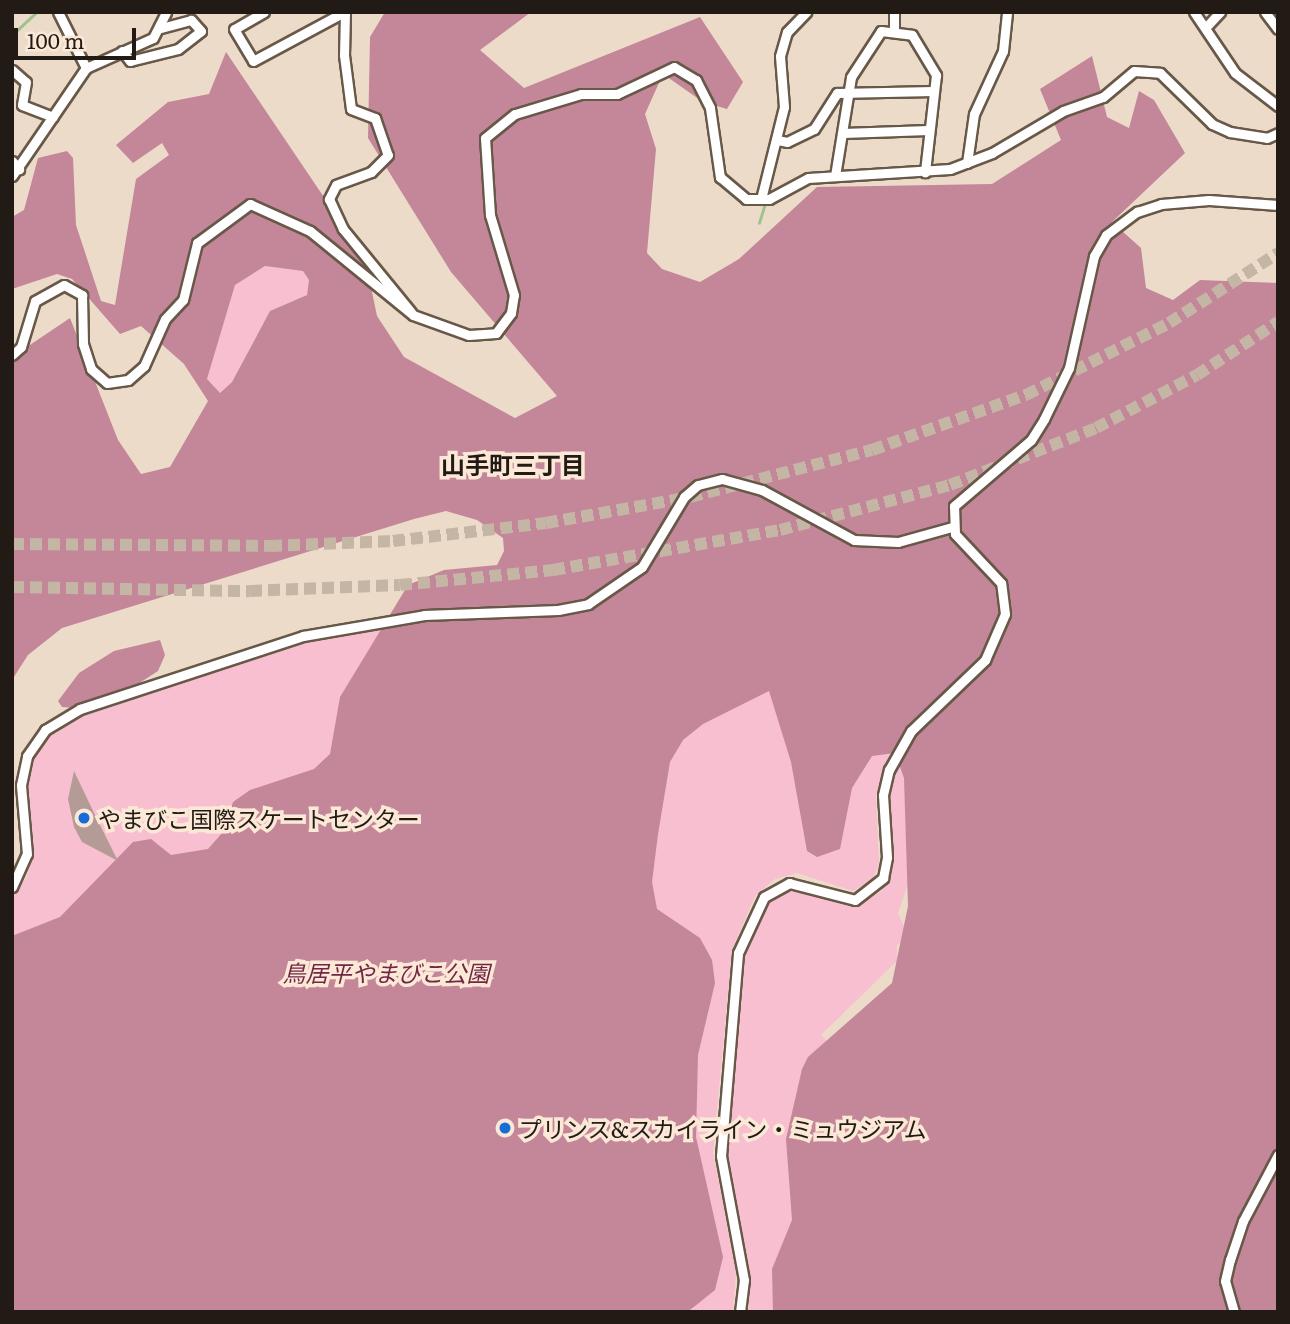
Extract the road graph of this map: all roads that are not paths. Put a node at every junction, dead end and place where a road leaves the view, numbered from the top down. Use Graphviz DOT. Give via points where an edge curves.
graph roads {
  1 [pos="58,12"];
  2 [pos="166,12"];
  3 [pos="264,12"];
  4 [pos="345,12"];
  5 [pos="806,12"];
  6 [pos="894,12"];
  7 [pos="1007,12"];
  8 [pos="1194,12"];
  9 [pos="1220,12"];
  10 [pos="1265,12"];
  11 [pos="1206,27"];
  12 [pos="161,28"];
  13 [pos="1278,29"];
  14 [pos="894,31"];
  15 [pos="122,51"];
  16 [pos="86,68"];
  17 [pos="12,71"];
  18 [pos="934,91"];
  19 [pos="852,92"];
  20 [pos="1278,106"];
  21 [pos="52,117"];
  22 [pos="929,131"];
  23 [pos="843,133"];
  24 [pos="1278,133"];
  25 [pos="777,139"];
  26 [pos="12,161"];
  27 [pos="967,163"];
  28 [pos="925,172"];
  29 [pos="16,173"];
  30 [pos="835,176"];
  31 [pos="761,199"];
  32 [pos="1278,205"];
  33 [pos="413,315"];
  34 [pos="12,355"];
  35 [pos="952,527"];
  36 [pos="12,887"];
  37 [pos="1278,1155"];
  38 [pos="740,1312"];
  39 [pos="1234,1312"];
  1 -- 16 [label="street"];
  2 -- 12 [label="street"];
  3 -- 4 [label="street" via="234,29 253,61"];
  4 -- 33 [label="street" via="344,55 351,108 375,118 388,155 371,172 335,185 329,199 343,229"];
  5 -- 25 [label="street" via="787,32 780,56 785,107"];
  6 -- 14 [label="street"];
  7 -- 27 [label="street" via="1003,51 974,114"];
  8 -- 11 [label="street"];
  9 -- 11 [label="street"];
  10 -- 13 [label="street"];
  11 -- 20 [label="street" via="1236,73"];
  12 -- 15 [label="street"];
  12 -- 15 [label="street" via="191,20 201,31 178,50 130,61"];
  14 -- 18 [label="street" via="912,35 936,75"];
  14 -- 19 [label="street" via="881,31 850,78"];
  15 -- 16 [label="street"];
  16 -- 21 [label="street"];
  17 -- 21 [label="street" via="26,82 22,105"];
  18 -- 19 [label="street"];
  18 -- 22 [label="street"];
  19 -- 23 [label="street"];
  19 -- 25 [label="street" via="831,96 814,129 787,142"];
  21 -- 29 [label="street"];
  22 -- 23 [label="street"];
  22 -- 28 [label="street"];
  23 -- 30 [label="street"];
  24 -- 27 [label="street" via="1267,138 1230,132 1212,124 1160,73 1134,71 1102,97 1063,111"];
  25 -- 31 [label="street"];
  26 -- 29 [label="street"];
  27 -- 28 [label="street"];
  28 -- 30 [label="street"];
  30 -- 31 [label="street" via="807,178"];
  31 -- 33 [label="street" via="735,194 720,177 710,108 687,70 664,69 617,94 588,93 515,114 482,145 490,215 514,295 505,324 495,333 469,335"];
  32 -- 35 [label="street" via="1172,202 1142,210 1114,228 1094,256 1076,345 1044,419 1031,440 961,495"];
  33 -- 34 [label="street" via="310,231 250,204 197,243 183,300 165,320 144,366 128,380 107,383 91,369 83,344 82,295 64,285 35,301 21,347"];
  35 -- 36 [label="street" via="898,542 854,540 762,490 722,479 698,485 684,497 642,567 588,604 558,610 424,615 303,636 80,709 45,730 27,757 21,785 27,854"];
  35 -- 38 [label="street" via="1001,583 1005,614 985,660 911,731 889,770 883,795 887,857 883,878 855,900 803,884 775,887 764,897 738,953 721,1156 744,1280"];
  37 -- 39 [label="street" via="1242,1222 1230,1260 1225,1282"];
}
